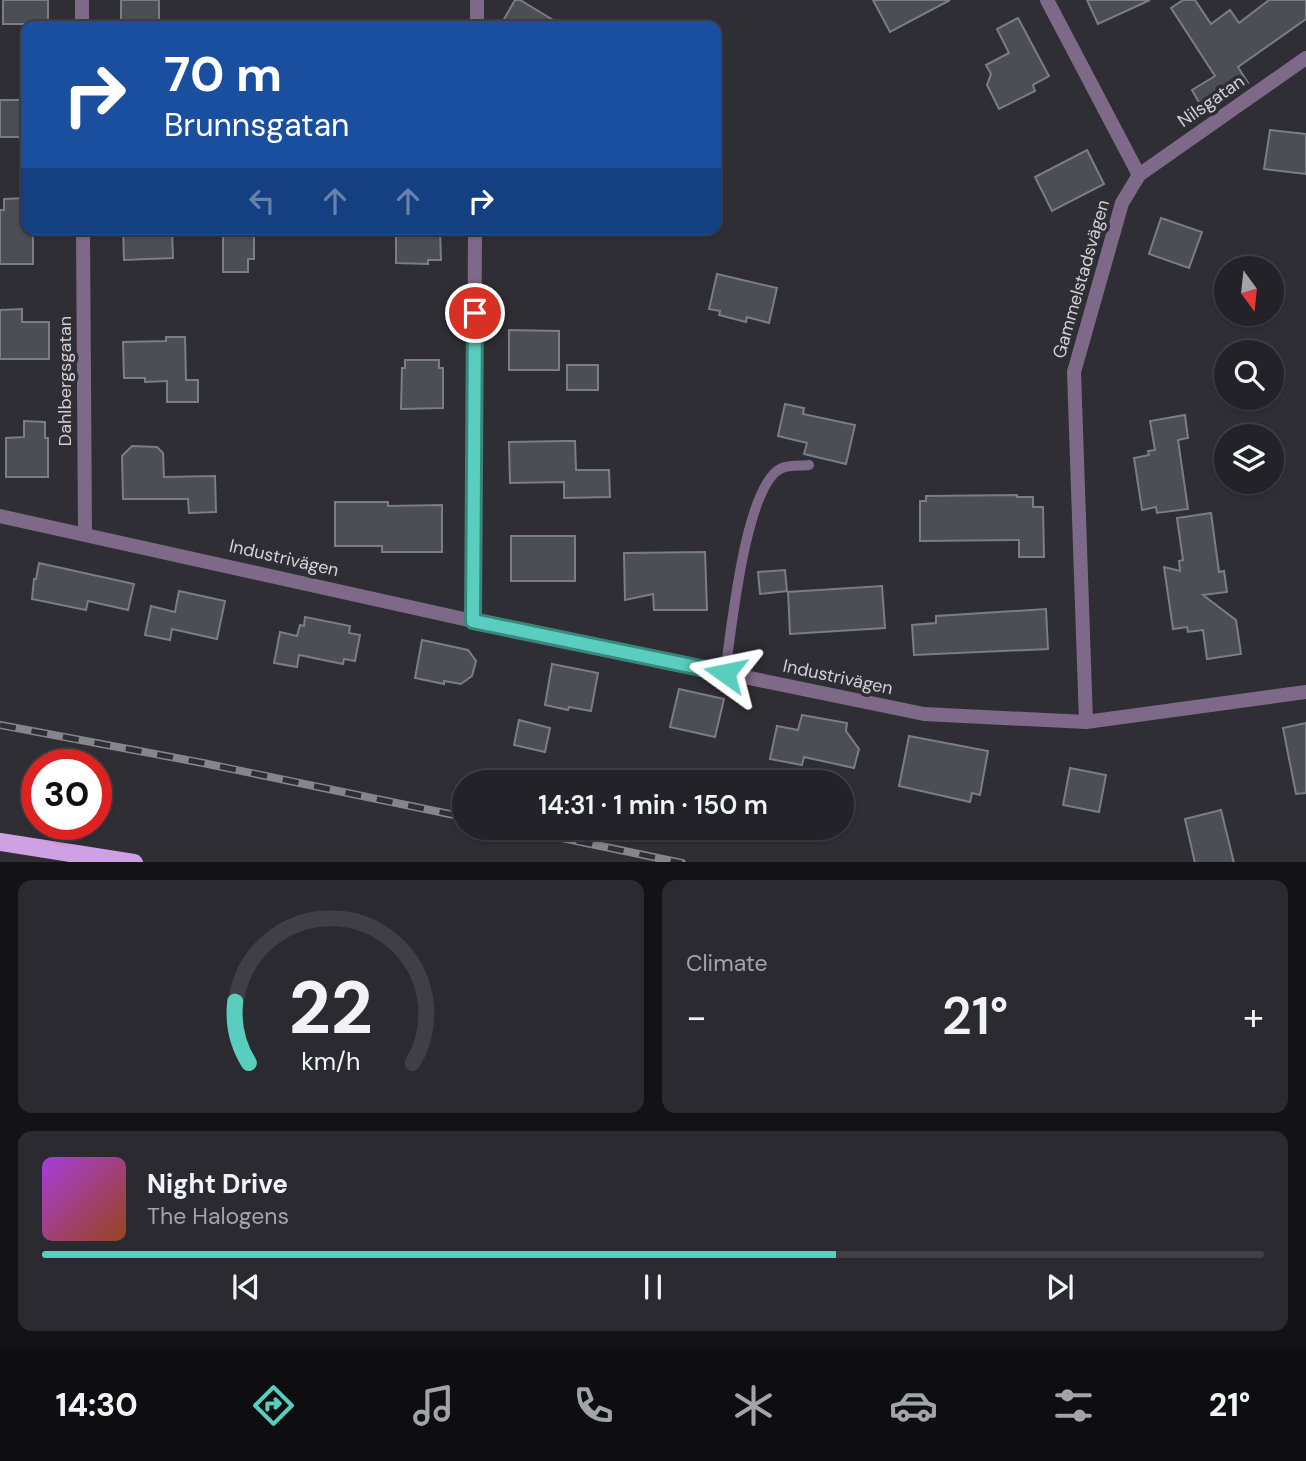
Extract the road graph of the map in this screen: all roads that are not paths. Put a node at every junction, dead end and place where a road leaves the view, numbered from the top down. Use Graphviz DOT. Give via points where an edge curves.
graph roads {
  1 [pos="82,0"];
  2 [pos="477,0"];
  3 [pos="1047,0"];
  4 [pos="82,21"];
  5 [pos="477,21"];
  6 [pos="1306,58"];
  7 [pos="1139,175"];
  8 [pos="83,235"];
  9 [pos="475,235"];
  10 [pos="809,465"];
  11 [pos="0,516"];
  12 [pos="85,533"];
  13 [pos="473,621"];
  14 [pos="725,673"];
  15 [pos="1306,692"];
  16 [pos="1086,722"];
  17 [pos="0,842"];
  18 [pos="128,862"];
  1 -- 4 [label="street"];
  2 -- 5 [label="street"];
  3 -- 7 [label="street"];
  6 -- 7 [label="street, Nilsgatan"];
  7 -- 16 [label="street, Gammelstadsvägen" via="1122,203 1074,372"];
  8 -- 12 [label="street, Dahlbergsgatan"];
  9 -- 13 [label="street"];
  10 -- 14 [label="lane" via="780,468 762,488 743,552"];
  11 -- 12 [label="street, Industrivägen"];
  12 -- 13 [label="street, Industrivägen"];
  13 -- 14 [label="street, Industrivägen"];
  14 -- 16 [label="street, Industrivägen" via="924,714"];
  15 -- 16 [label="street, Industrivägen"];
  17 -- 18 [label="main road"];
}
